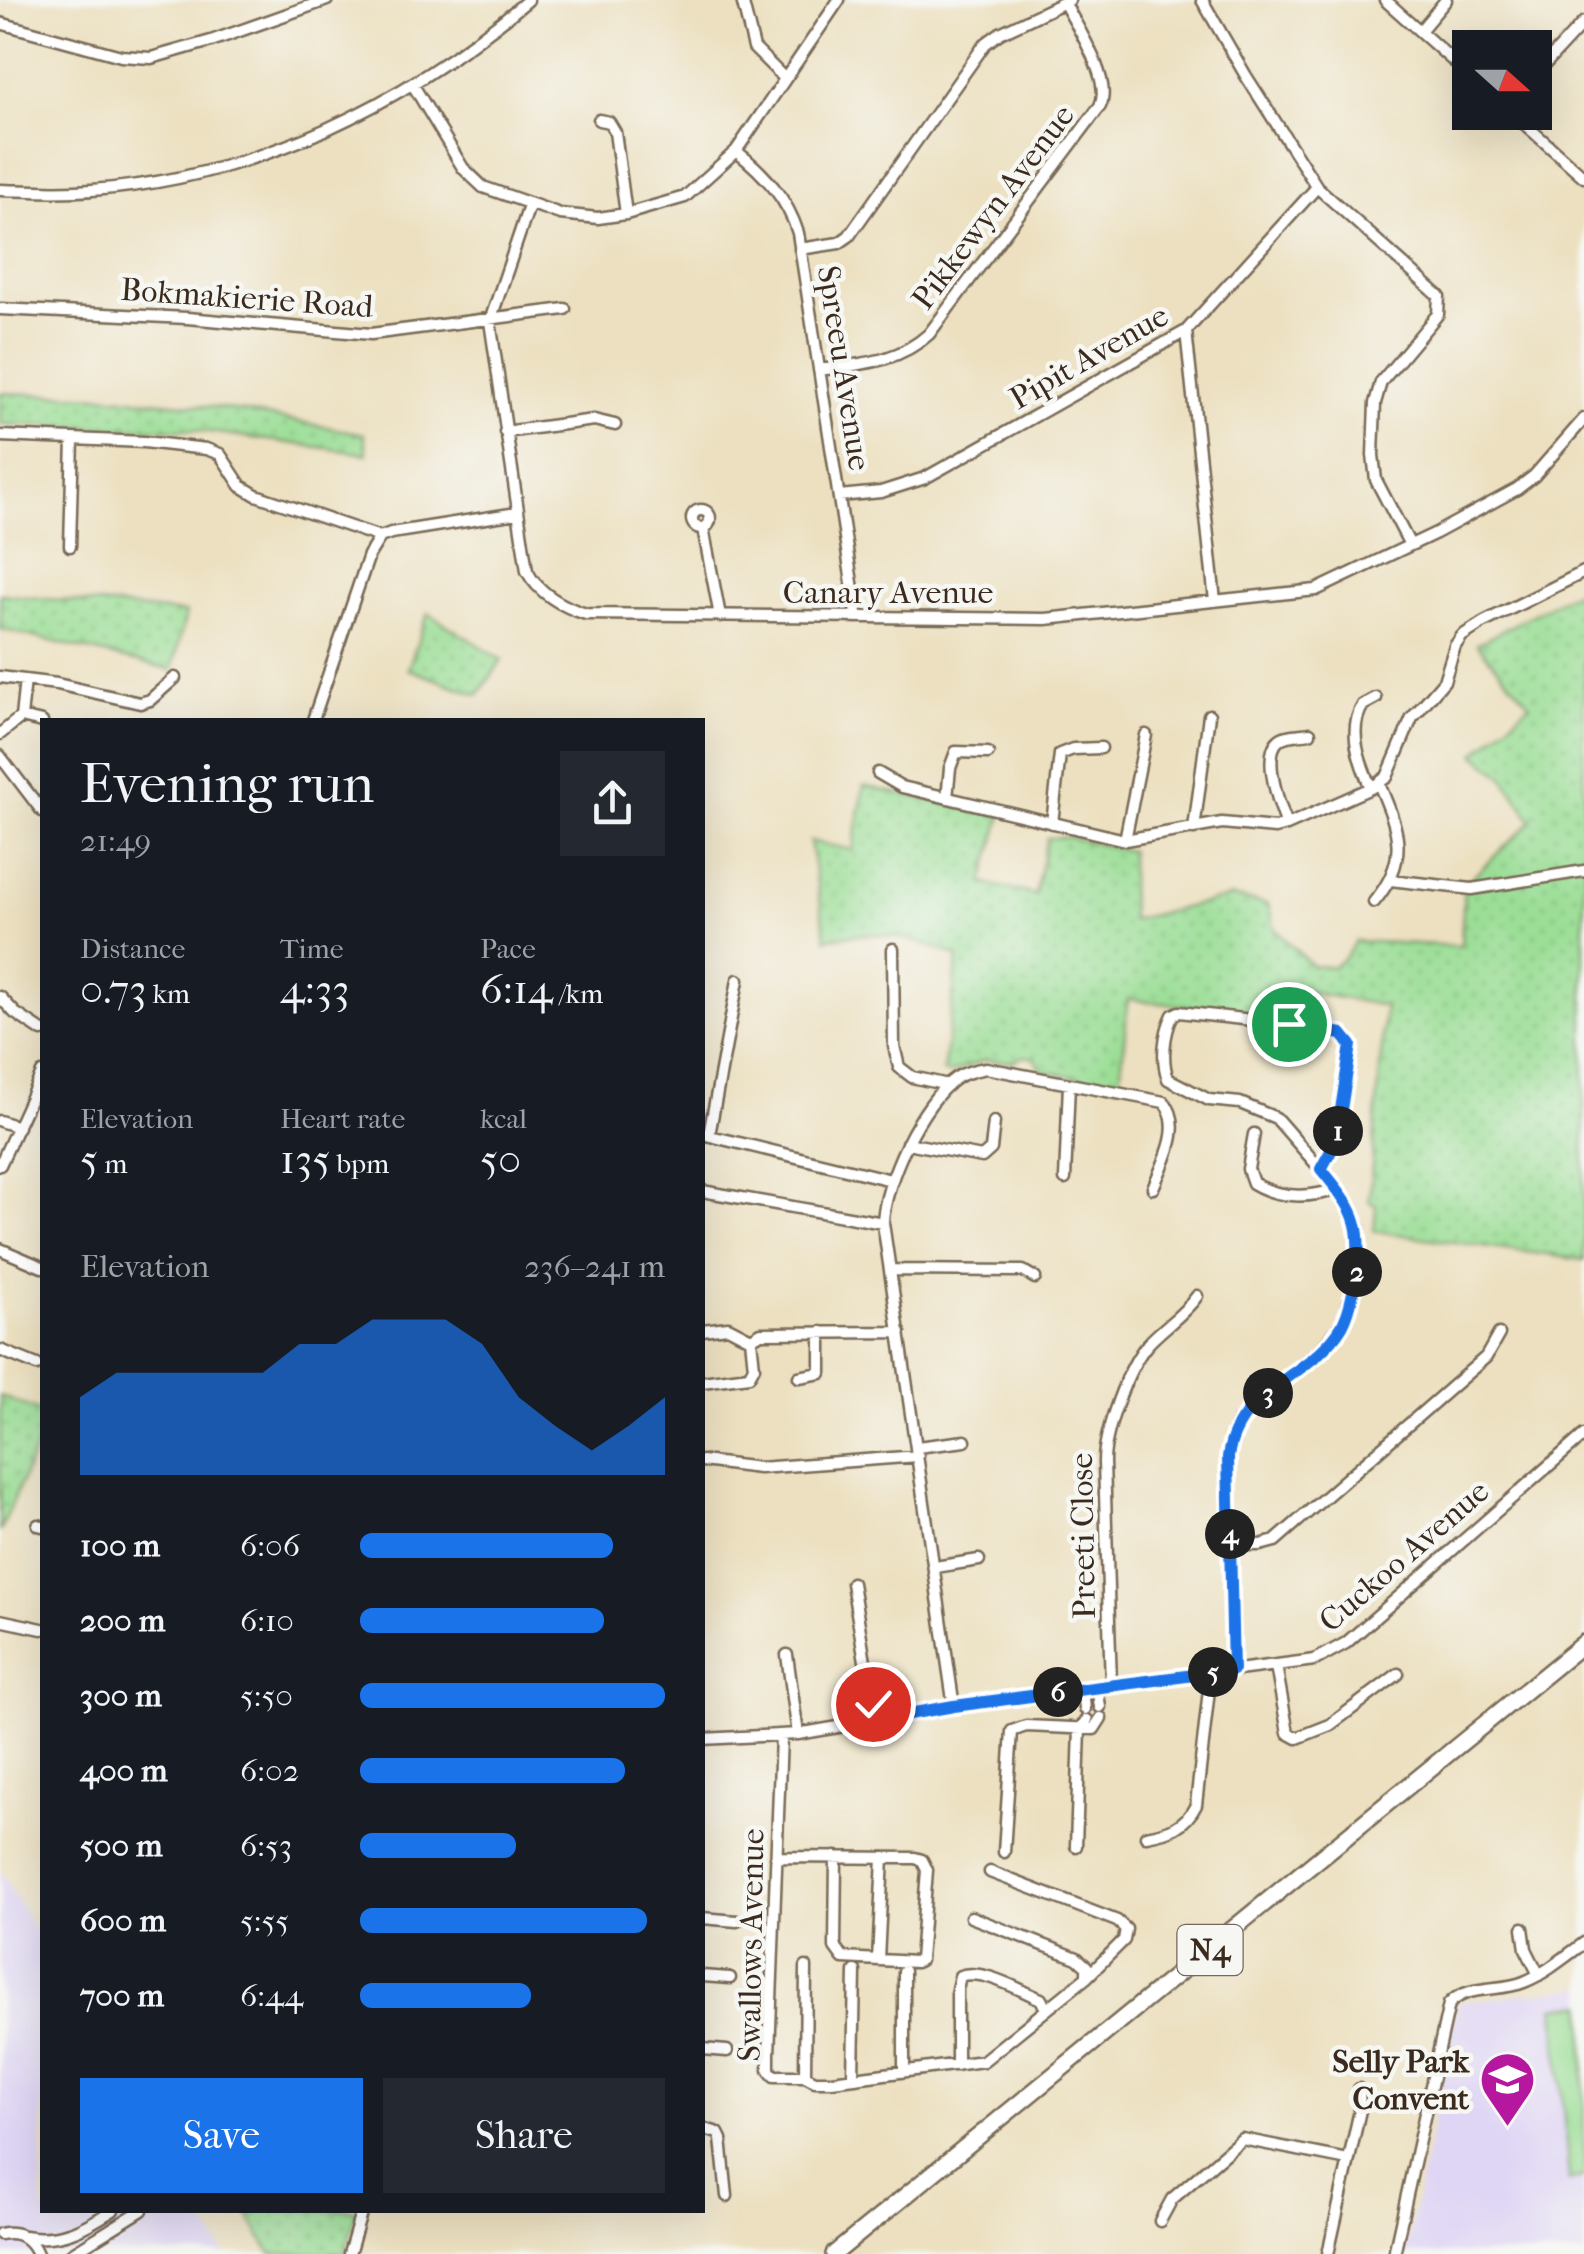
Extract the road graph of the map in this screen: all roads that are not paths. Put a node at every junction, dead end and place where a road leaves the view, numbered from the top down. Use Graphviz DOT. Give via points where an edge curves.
graph roads {
  1 [pos="327,0"];
  2 [pos="528,0"];
  3 [pos="742,0"];
  4 [pos="838,0"];
  5 [pos="1202,0"];
  6 [pos="1384,0"];
  7 [pos="1446,0"];
  8 [pos="1067,1"];
  9 [pos="306,4"];
  10 [pos="1584,22"];
  11 [pos="0,23"];
  12 [pos="1420,31"];
  13 [pos="1552,57"];
  14 [pos="1452,60"];
  15 [pos="784,79"];
  16 [pos="413,85"];
  17 [pos="599,120"];
  18 [pos="1532,130"];
  19 [pos="736,150"];
  20 [pos="1584,176"];
  21 [pos="1316,187"];
  22 [pos="0,190"];
  23 [pos="529,206"];
  24 [pos="626,214"];
  25 [pos="800,249"];
  26 [pos="0,309"];
  27 [pos="565,309"];
  28 [pos="490,322"];
  29 [pos="1186,332"];
  30 [pos="819,370"];
  31 [pos="1584,420"];
  32 [pos="616,425"];
  33 [pos="505,432"];
  34 [pos="0,436"];
  35 [pos="73,439"];
  36 [pos="839,496"];
  37 [pos="517,513"];
  38 [pos="704,528"];
  39 [pos="380,537"];
  40 [pos="1410,545"];
  41 [pos="70,546"];
  42 [pos="1584,572"];
  43 [pos="1214,601"];
  44 [pos="720,616"];
  45 [pos="857,616"];
  46 [pos="0,677"];
  47 [pos="175,678"];
  48 [pos="25,680"];
  49 [pos="1376,698"];
  50 [pos="1210,715"];
  51 [pos="21,717"];
  52 [pos="314,718"];
  53 [pos="40,722"];
  54 [pos="0,734"];
  55 [pos="1310,734"];
  56 [pos="1146,735"];
  57 [pos="1101,748"];
  58 [pos="988,754"];
  59 [pos="0,756"];
  60 [pos="878,773"];
  61 [pos="1375,786"];
  62 [pos="946,798"];
  63 [pos="40,808"];
  64 [pos="1052,823"];
  65 [pos="1287,825"];
  66 [pos="1194,829"];
  67 [pos="1125,840"];
  68 [pos="1584,870"];
  69 [pos="1390,880"];
  70 [pos="1374,902"];
  71 [pos="893,950"];
  72 [pos="738,980"];
  73 [pos="0,997"];
  74 [pos="40,1030"];
  75 [pos="40,1077"];
  76 [pos="948,1084"];
  77 [pos="1069,1084"];
  78 [pos="0,1121"];
  79 [pos="994,1122"];
  80 [pos="18,1126"];
  81 [pos="706,1134"];
  82 [pos="1254,1134"];
  83 [pos="907,1143"];
  84 [pos="0,1165"];
  85 [pos="1321,1169"];
  86 [pos="1065,1179"];
  87 [pos="891,1180"];
  88 [pos="1153,1188"];
  89 [pos="1338,1189"];
  90 [pos="705,1192"];
  91 [pos="883,1223"];
  92 [pos="0,1249"];
  93 [pos="40,1266"];
  94 [pos="891,1270"];
  95 [pos="1035,1278"];
  96 [pos="1197,1296"];
  97 [pos="705,1330"];
  98 [pos="822,1332"];
  99 [pos="900,1332"];
  100 [pos="1499,1334"];
  101 [pos="751,1339"];
  102 [pos="0,1350"];
  103 [pos="37,1365"];
  104 [pos="800,1377"];
  105 [pos="705,1382"];
  106 [pos="1584,1434"];
  107 [pos="965,1441"];
  108 [pos="918,1452"];
  109 [pos="705,1461"];
  110 [pos="1230,1545"];
  111 [pos="979,1560"];
  112 [pos="935,1567"];
  113 [pos="852,1583"];
  114 [pos="0,1620"];
  115 [pos="40,1629"];
  116 [pos="1584,1642"];
  117 [pos="787,1655"];
  118 [pos="1276,1666"];
  119 [pos="1233,1670"];
  120 [pos="1212,1672"];
  121 [pos="1398,1674"];
  122 [pos="1111,1685"];
  123 [pos="1097,1687"];
  124 [pos="1083,1689"];
  125 [pos="954,1706"];
  126 [pos="1084,1719"];
  127 [pos="875,1720"];
  128 [pos="798,1734"];
  129 [pos="780,1736"];
  130 [pos="705,1738"];
  131 [pos="1146,1836"];
  132 [pos="1076,1846"];
  133 [pos="1004,1852"];
  134 [pos="776,1857"];
  135 [pos="836,1857"];
  136 [pos="883,1858"];
  137 [pos="990,1872"];
  138 [pos="970,1917"];
  139 [pos="705,1918"];
  140 [pos="738,1921"];
  141 [pos="1522,1928"];
  142 [pos="1584,1943"];
  143 [pos="878,1960"];
  144 [pos="806,1967"];
  145 [pos="855,1971"];
  146 [pos="904,1971"];
  147 [pos="1539,1975"];
  148 [pos="705,1976"];
  149 [pos="1087,1977"];
  150 [pos="730,1978"];
  151 [pos="1046,2009"];
  152 [pos="705,2049"];
  153 [pos="727,2050"];
  154 [pos="957,2065"];
  155 [pos="904,2071"];
  156 [pos="805,2076"];
  157 [pos="854,2078"];
  158 [pos="1359,2089"];
  159 [pos="705,2129"];
  160 [pos="1348,2160"];
  161 [pos="727,2196"];
  162 [pos="108,2213"];
  163 [pos="137,2213"];
  164 [pos="361,2213"];
  165 [pos="1160,2221"];
  166 [pos="0,2234"];
  167 [pos="24,2236"];
  168 [pos="36,2254"];
  169 [pos="71,2254"];
  170 [pos="349,2254"];
  171 [pos="834,2254"];
  172 [pos="1328,2254"];
  173 [pos="1394,2254"];
  1 -- 9 [label="street"];
  2 -- 16 [label="street"];
  3 -- 15 [label="street" via="754,48"];
  4 -- 15 [label="street"];
  5 -- 21 [label="street"];
  6 -- 12 [label="street"];
  7 -- 12 [label="street"];
  8 -- 25 [label="street" via="985,44 849,236"];
  8 -- 30 [label="street, Pikkewyn Avenue" via="1102,81 1100,106 929,334 892,358"];
  9 -- 11 [label="street" via="150,58"];
  10 -- 13 [label="street"];
  12 -- 14 [label="street"];
  15 -- 19 [label="street"];
  16 -- 22 [label="street" via="317,135 194,176 94,190"];
  16 -- 23 [label="street" via="472,180"];
  17 -- 24 [label="street" via="615,132"];
  18 -- 20 [label="street"];
  19 -- 24 [label="street" via="685,198"];
  19 -- 25 [label="street, Spreeu Avenue" via="784,200"];
  21 -- 29 [label="street, Pipit Avenue"];
  21 -- 40 [label="street" via="1439,296 1438,314 1381,382 1375,403 1376,480"];
  23 -- 24 [label="street" via="578,217"];
  23 -- 28 [label="street, Canary Avenue"];
  25 -- 30 [label="street, Spreeu Avenue"];
  26 -- 28 [label="street, Bokmakierie Road" via="341,334"];
  27 -- 28 [label="street, Bokmakierie Road"];
  28 -- 33 [label="street, Canary Avenue"];
  29 -- 36 [label="street, Pipit Avenue" via="925,478"];
  29 -- 43 [label="street"];
  30 -- 36 [label="street, Spreeu Avenue"];
  31 -- 40 [label="street, Canary Avenue" via="1517,490"];
  32 -- 33 [label="street" via="594,420"];
  33 -- 37 [label="street, Canary Avenue"];
  34 -- 35 [label="street"];
  35 -- 39 [label="street" via="214,451 256,496"];
  35 -- 41 [label="street"];
  36 -- 45 [label="street, Spreeu Avenue"];
  37 -- 39 [label="street"];
  37 -- 44 [label="street, Canary Avenue" via="530,577 572,610"];
  38 -- 44 [label="street"];
  39 -- 52 [label="street"];
  40 -- 43 [label="street, Canary Avenue" via="1316,590"];
  42 -- 61 [label="street" via="1458,640 1444,681 1417,709 1392,768"];
  43 -- 45 [label="street, Canary Avenue" via="1046,619"];
  44 -- 45 [label="street, Canary Avenue"];
  46 -- 48 [label="street"];
  47 -- 48 [label="street" via="140,702"];
  48 -- 51 [label="street"];
  49 -- 61 [label="street" via="1363,706 1354,726"];
  50 -- 66 [label="street"];
  51 -- 53 [label="street"];
  51 -- 54 [label="street"];
  55 -- 65 [label="street" via="1277,740 1273,750 1272,776"];
  56 -- 67 [label="street"];
  57 -- 64 [label="street" via="1060,754"];
  58 -- 62 [label="street" via="956,752"];
  59 -- 63 [label="street"];
  60 -- 62 [label="street"];
  61 -- 65 [label="street"];
  61 -- 69 [label="street" via="1399,836"];
  62 -- 64 [label="street"];
  64 -- 67 [label="street"];
  65 -- 66 [label="street"];
  66 -- 67 [label="street"];
  68 -- 69 [label="street" via="1472,889"];
  69 -- 70 [label="street"];
  71 -- 76 [label="street" via="899,1067 912,1077"];
  72 -- 81 [label="street"];
  73 -- 74 [label="street"];
  75 -- 80 [label="street"];
  76 -- 77 [label="street" via="986,1068"];
  76 -- 83 [label="street"];
  77 -- 86 [label="street"];
  77 -- 88 [label="street" via="1168,1106 1171,1139"];
  78 -- 80 [label="street"];
  79 -- 83 [label="street" via="991,1150 982,1157"];
  80 -- 84 [label="street"];
  81 -- 87 [label="street"];
  82 -- 89 [label="street" via="1248,1169 1259,1188 1304,1196"];
  83 -- 87 [label="street"];
  85 -- 85 [label="street" via="1268,1112 1209,1100 1174,1084 1164,1072 1169,1022 1179,1012 1346,1036 1351,1045 1336,1142"];
  85 -- 89 [label="street"];
  87 -- 91 [label="street"];
  89 -- 110 [label="street" via="1359,1227 1348,1309 1334,1336 1236,1426 1228,1457"];
  90 -- 91 [label="street"];
  91 -- 94 [label="street"];
  92 -- 93 [label="street"];
  94 -- 95 [label="street" via="1023,1272"];
  94 -- 99 [label="street"];
  96 -- 122 [label="street, Preeti Close" via="1142,1352 1106,1432"];
  97 -- 101 [label="street" via="728,1328"];
  98 -- 99 [label="street"];
  98 -- 101 [label="street" via="761,1332"];
  98 -- 104 [label="street" via="820,1373"];
  99 -- 108 [label="street"];
  100 -- 110 [label="street" via="1486,1357 1276,1540"];
  101 -- 105 [label="street" via="749,1376"];
  102 -- 103 [label="street"];
  106 -- 118 [label="street, Cuckoo Avenue" via="1337,1650"];
  107 -- 108 [label="street"];
  108 -- 109 [label="street" via="760,1468"];
  108 -- 112 [label="street"];
  110 -- 119 [label="street"];
  111 -- 112 [label="street"];
  112 -- 125 [label="street"];
  113 -- 127 [label="street"];
  114 -- 115 [label="street"];
  116 -- 171 [label="highway, N4"];
  117 -- 128 [label="street"];
  118 -- 119 [label="street, Cuckoo Avenue"];
  118 -- 121 [label="street" via="1288,1732 1296,1738 1330,1725"];
  119 -- 120 [label="street, Cuckoo Avenue"];
  120 -- 122 [label="street, Cuckoo Avenue"];
  120 -- 131 [label="street" via="1196,1805 1176,1828"];
  122 -- 123 [label="street, Cuckoo Avenue"];
  123 -- 124 [label="street, Cuckoo Avenue"];
  123 -- 126 [label="street" via="1098,1727"];
  124 -- 125 [label="street, Cuckoo Avenue"];
  124 -- 126 [label="street"];
  125 -- 127 [label="street, Cuckoo Avenue"];
  126 -- 132 [label="street"];
  126 -- 133 [label="street" via="1012,1731"];
  127 -- 128 [label="street, Cuckoo Avenue"];
  128 -- 129 [label="street, Cuckoo Avenue"];
  129 -- 130 [label="street, Cuckoo Avenue"];
  129 -- 134 [label="street, Swallows Avenue"];
  134 -- 135 [label="street"];
  134 -- 156 [label="street, Swallows Avenue" via="770,2070 774,2076"];
  135 -- 136 [label="street"];
  135 -- 143 [label="street" via="835,1947 843,1958"];
  136 -- 143 [label="street"];
  136 -- 143 [label="street" via="922,1860 927,1870 920,1960"];
  137 -- 149 [label="street, Swallows Avenue" via="1124,1926 1124,1940"];
  138 -- 149 [label="street" via="1077,1958"];
  139 -- 140 [label="street"];
  141 -- 147 [label="street"];
  142 -- 147 [label="street"];
  144 -- 156 [label="street"];
  145 -- 157 [label="street"];
  146 -- 155 [label="street"];
  147 -- 173 [label="street" via="1460,1994 1449,2004"];
  148 -- 150 [label="street"];
  149 -- 151 [label="street, Swallows Avenue"];
  151 -- 154 [label="street, Swallows Avenue" via="990,2056"];
  151 -- 154 [label="street" via="1041,1999 982,1976 960,1976"];
  152 -- 153 [label="street"];
  154 -- 155 [label="street, Swallows Avenue"];
  155 -- 157 [label="street, Swallows Avenue"];
  156 -- 157 [label="street, Swallows Avenue"];
  158 -- 160 [label="street"];
  159 -- 161 [label="street" via="722,2139"];
  160 -- 165 [label="street" via="1242,2139 1172,2200"];
  160 -- 172 [label="street"];
  162 -- 167 [label="street" via="70,2235"];
  163 -- 169 [label="street"];
  164 -- 170 [label="street"];
  166 -- 167 [label="street"];
  167 -- 168 [label="street"];
}
